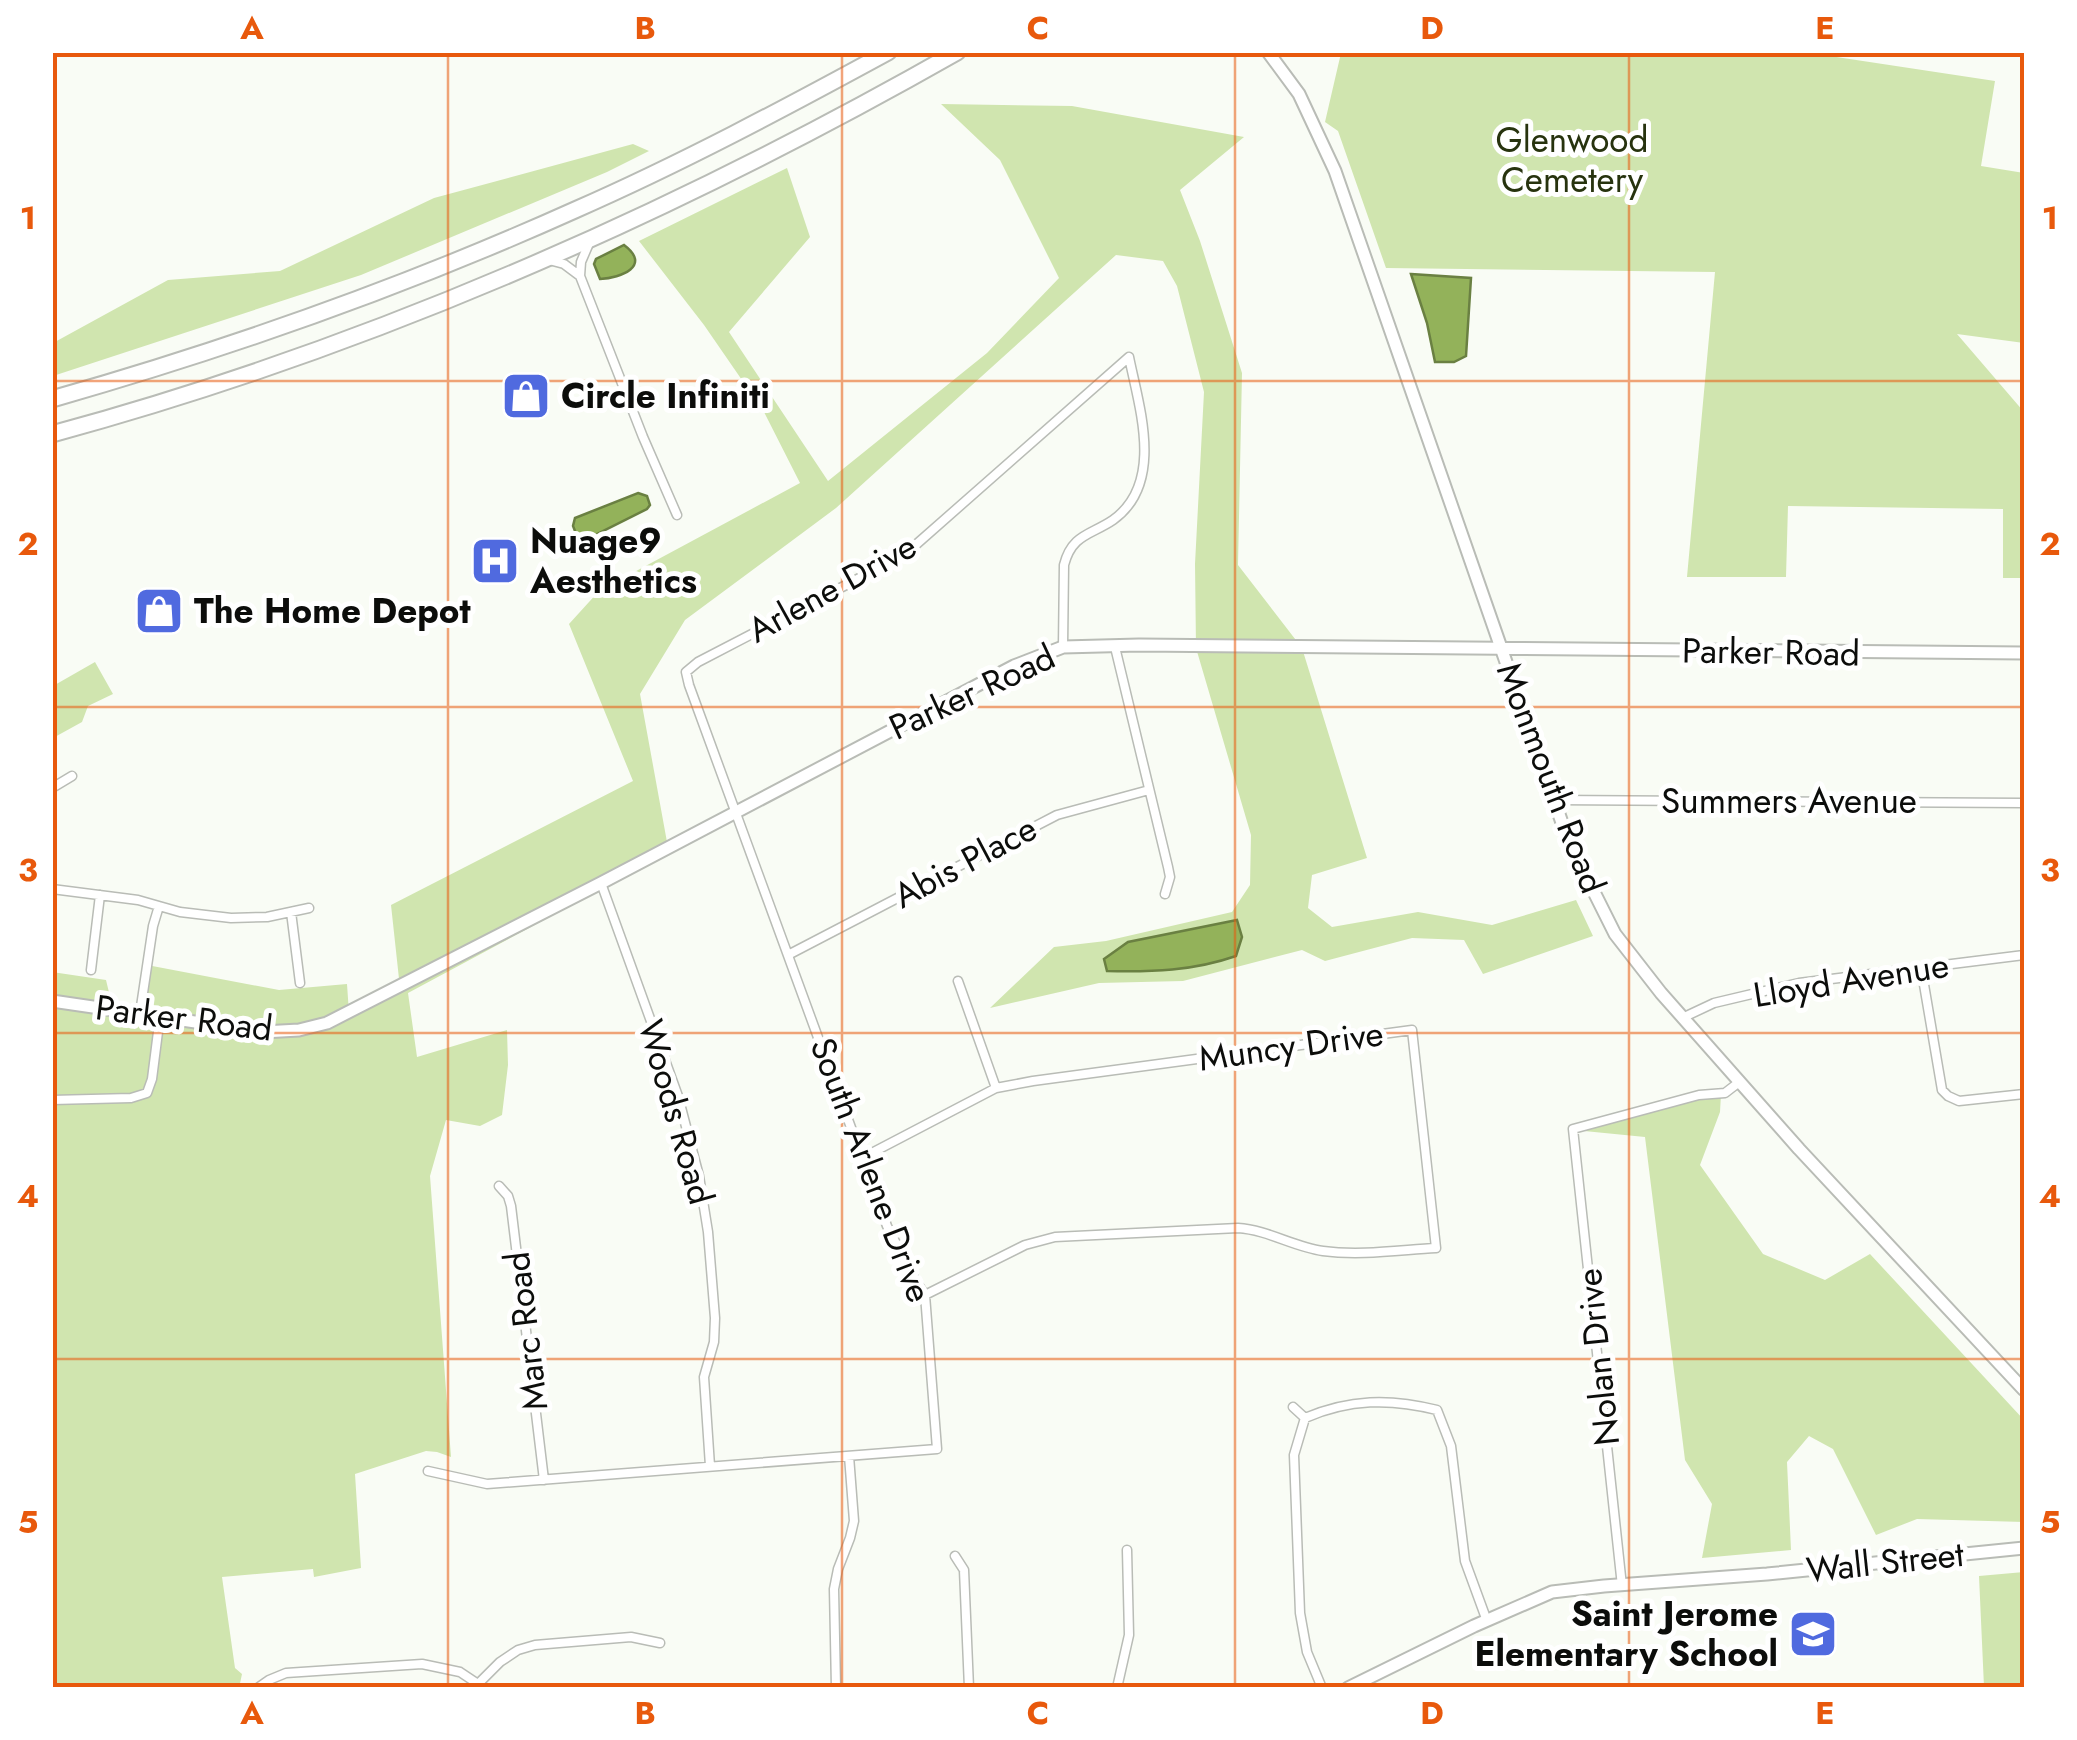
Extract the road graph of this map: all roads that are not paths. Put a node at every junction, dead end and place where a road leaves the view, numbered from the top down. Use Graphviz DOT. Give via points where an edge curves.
graph roads {
  1 [pos="888,52"];
  2 [pos="957,52"];
  3 [pos="1268,52"];
  4 [pos="591,238"];
  5 [pos="544,259"];
  6 [pos="580,276"];
  7 [pos="52,399"];
  8 [pos="52,434"];
  9 [pos="677,515"];
  10 [pos="1115,646"];
  11 [pos="1063,647"];
  12 [pos="1502,650"];
  13 [pos="2024,653"];
  14 [pos="72,776"];
  15 [pos="52,788"];
  16 [pos="1149,790"];
  17 [pos="1554,800"];
  18 [pos="2024,804"];
  19 [pos="736,811"];
  20 [pos="601,884"];
  21 [pos="52,889"];
  22 [pos="1165,894"];
  23 [pos="100,895"];
  24 [pos="159,906"];
  25 [pos="309,908"];
  26 [pos="292,912"];
  27 [pos="788,955"];
  28 [pos="2024,955"];
  29 [pos="1921,968"];
  30 [pos="90,970"];
  31 [pos="958,981"];
  32 [pos="300,983"];
  33 [pos="52,1001"];
  34 [pos="140,1013"];
  35 [pos="160,1016"];
  36 [pos="1682,1018"];
  37 [pos="1421,1020"];
  38 [pos="1412,1030"];
  39 [pos="1738,1083"];
  40 [pos="996,1088"];
  41 [pos="2024,1094"];
  42 [pos="52,1100"];
  43 [pos="862,1158"];
  44 [pos="499,1186"];
  45 [pos="1436,1248"];
  46 [pos="1445,1256"];
  47 [pos="926,1295"];
  48 [pos="2024,1390"];
  49 [pos="1446,1401"];
  50 [pos="1294,1408"];
  51 [pos="1437,1410"];
  52 [pos="1305,1418"];
  53 [pos="936,1449"];
  54 [pos="849,1456"];
  55 [pos="946,1458"];
  56 [pos="710,1466"];
  57 [pos="428,1471"];
  58 [pos="544,1480"];
  59 [pos="2024,1548"];
  60 [pos="1127,1550"];
  61 [pos="954,1556"];
  62 [pos="1622,1586"];
  63 [pos="1487,1620"];
  64 [pos="660,1643"];
  65 [pos="482,1685"];
  66 [pos="258,1687"];
  67 [pos="836,1688"];
  68 [pos="968,1688"];
  69 [pos="1117,1688"];
  70 [pos="1322,1688"];
  71 [pos="1348,1688"];
  1 -- 7 [label="highway" via="662,170 438,268 281,327"];
  2 -- 4 [label="highway" via="812,133"];
  3 -- 12 [label="street, Monmouth Road" via="1299,94 1335,171"];
  4 -- 5 [label="highway"];
  4 -- 6 [label="street"];
  5 -- 6 [label="street"];
  5 -- 8 [label="highway" via="294,358"];
  6 -- 9 [label="street"];
  10 -- 11 [label="street, Parker Road"];
  10 -- 12 [label="street, Parker Road"];
  10 -- 16 [label="street"];
  11 -- 19 [label="street, Parker Road"];
  11 -- 19 [label="street, Arlene Drive" via="1067,553 1120,514 1141,480 1144,437 1129,357 911,549 690,667 689,685"];
  12 -- 13 [label="street, Parker Road"];
  12 -- 17 [label="street, Monmouth Road"];
  14 -- 15 [label="street"];
  16 -- 22 [label="street" via="1170,878"];
  16 -- 27 [label="street, Abis Place" via="1057,814"];
  17 -- 18 [label="street, Summers Avenue"];
  17 -- 36 [label="street, Monmouth Road" via="1615,934"];
  19 -- 20 [label="street, Parker Road"];
  19 -- 27 [label="street, South Arlene Drive"];
  20 -- 35 [label="street, Parker Road" via="314,1027 263,1032"];
  20 -- 56 [label="street, Woods Road" via="678,1096 699,1176 715,1318 704,1376"];
  21 -- 23 [label="street"];
  23 -- 24 [label="street"];
  23 -- 30 [label="street"];
  24 -- 26 [label="street" via="232,918"];
  24 -- 34 [label="street"];
  25 -- 26 [label="street"];
  26 -- 32 [label="street"];
  27 -- 43 [label="street, South Arlene Drive"];
  28 -- 29 [label="street, Lloyd Avenue"];
  29 -- 36 [label="street, Lloyd Avenue" via="1773,988"];
  29 -- 41 [label="street" via="1942,1090 1959,1101"];
  31 -- 40 [label="street"];
  33 -- 34 [label="street, Parker Road"];
  34 -- 35 [label="street, Parker Road"];
  35 -- 42 [label="street" via="147,1093"];
  36 -- 39 [label="street, Monmouth Road"];
  37 -- 38 [label="street"];
  38 -- 40 [label="street, Muncy Drive"];
  38 -- 45 [label="street, Muncy Drive"];
  39 -- 48 [label="street, Monmouth Road"];
  39 -- 62 [label="street, Nolan Drive" via="1725,1093 1573,1129"];
  40 -- 43 [label="street, Muncy Drive"];
  43 -- 47 [label="street, South Arlene Drive" via="886,1226"];
  44 -- 58 [label="street, Marc Road" via="511,1206"];
  45 -- 46 [label="street"];
  45 -- 47 [label="street" via="1329,1252 1238,1228 1055,1237 1025,1244"];
  47 -- 53 [label="street, South Arlene Drive"];
  49 -- 51 [label="street"];
  50 -- 52 [label="street"];
  51 -- 52 [label="street" via="1402,1402 1348,1404"];
  51 -- 63 [label="street" via="1452,1446 1465,1561"];
  52 -- 70 [label="street" via="1294,1455 1300,1614"];
  53 -- 54 [label="street"];
  53 -- 55 [label="street"];
  54 -- 56 [label="street"];
  54 -- 67 [label="street" via="854,1521 834,1588"];
  56 -- 58 [label="street"];
  57 -- 58 [label="street" via="482,1484"];
  59 -- 62 [label="street, Wall Street"];
  60 -- 69 [label="street" via="1129,1634"];
  61 -- 68 [label="street" via="965,1581"];
  62 -- 63 [label="street, Wall Street" via="1552,1592"];
  63 -- 71 [label="street, Wall Street"];
  64 -- 65 [label="street" via="631,1637 535,1645 500,1662"];
  65 -- 66 [label="street" via="422,1664 286,1673"];
}
